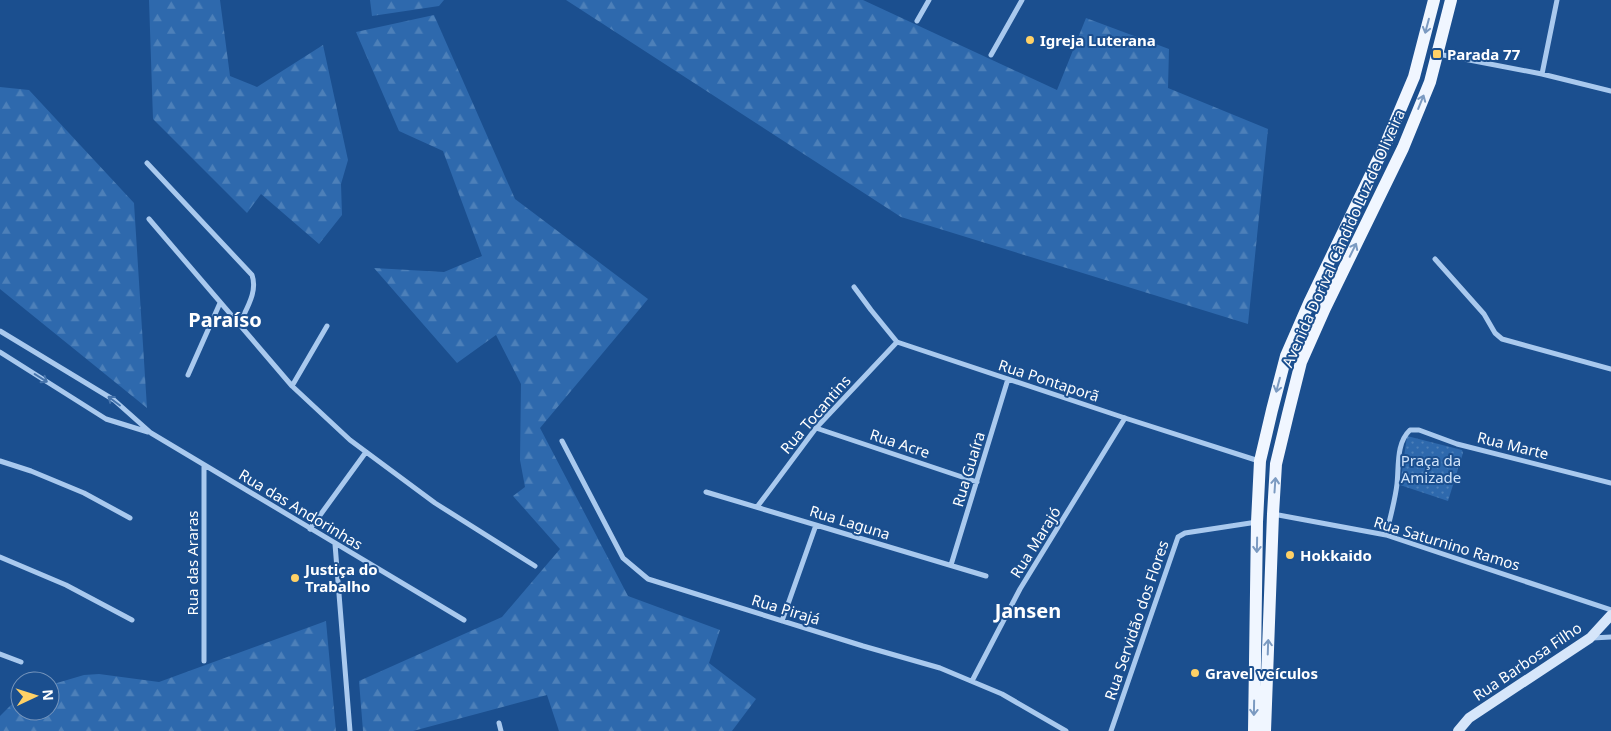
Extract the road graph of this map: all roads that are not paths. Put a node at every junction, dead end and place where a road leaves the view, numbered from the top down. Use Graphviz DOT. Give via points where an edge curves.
graph roads {
  1 [pos="929,0"];
  2 [pos="1022,0"];
  3 [pos="1434,0"];
  4 [pos="1451,0"];
  5 [pos="1557,0"];
  6 [pos="917,21"];
  7 [pos="1437,54"];
  8 [pos="991,55"];
  9 [pos="1542,74"];
  10 [pos="1611,91"];
  11 [pos="147,163"];
  12 [pos="149,219"];
  13 [pos="1435,259"];
  14 [pos="854,288"];
  15 [pos="220,303"];
  16 [pos="239,325"];
  17 [pos="328,326"];
  18 [pos="0,331"];
  19 [pos="897,342"];
  20 [pos="0,352"];
  21 [pos="1611,368"];
  22 [pos="188,375"];
  23 [pos="1008,379"];
  24 [pos="292,386"];
  25 [pos="1125,418"];
  26 [pos="816,428"];
  27 [pos="151,433"];
  28 [pos="562,441"];
  29 [pos="366,452"];
  30 [pos="0,461"];
  31 [pos="1260,461"];
  32 [pos="204,466"];
  33 [pos="977,482"];
  34 [pos="1611,483"];
  35 [pos="706,492"];
  36 [pos="757,507"];
  37 [pos="1273,514"];
  38 [pos="130,518"];
  39 [pos="1257,522"];
  40 [pos="816,525"];
  41 [pos="310,529"];
  42 [pos="1386,534"];
  43 [pos="335,544"];
  44 [pos="0,557"];
  45 [pos="951,565"];
  46 [pos="535,566"];
  47 [pos="986,576"];
  48 [pos="1611,610"];
  49 [pos="1611,614"];
  50 [pos="132,620"];
  51 [pos="464,620"];
  52 [pos="782,621"];
  53 [pos="1611,637"];
  54 [pos="1590,638"];
  55 [pos="0,654"];
  56 [pos="204,661"];
  57 [pos="21,662"];
  58 [pos="972,681"];
  59 [pos="499,723"];
  60 [pos="350,731"];
  61 [pos="501,731"];
  62 [pos="1066,731"];
  63 [pos="1111,731"];
  64 [pos="1254,731"];
  65 [pos="1265,731"];
  66 [pos="1458,731"];
  1 -- 6 [label="street"];
  2 -- 8 [label="street"];
  3 -- 31 [label="main road, Avenida Dorival Cândido Luz de Oliveira, one-way" via="1414,77 1286,356"];
  4 -- 7 [label="main road, Avenida Dorival Cândido Luz de Oliveira"];
  5 -- 9 [label="street"];
  7 -- 9 [label="street"];
  37 -- 7 [label="main road, Avenida Dorival Cândido Luz de Oliveira, one-way" via="1276,464 1301,362 1402,148 1430,82"];
  9 -- 10 [label="street"];
  11 -- 16 [label="street" via="252,274 254,290"];
  12 -- 15 [label="street"];
  13 -- 21 [label="street" via="1502,339"];
  14 -- 19 [label="street"];
  15 -- 16 [label="street"];
  15 -- 22 [label="street"];
  16 -- 24 [label="street"];
  17 -- 24 [label="street"];
  27 -- 18 [label="street, one-way" via="114,400"];
  19 -- 23 [label="street, Rua Pontaporã"];
  19 -- 26 [label="street, Rua Tocantins"];
  20 -- 27 [label="street, one-way" via="106,419"];
  23 -- 25 [label="street, Rua Pontaporã"];
  23 -- 33 [label="street, Rua Guaíra"];
  24 -- 29 [label="street"];
  25 -- 31 [label="street, Rua Pontaporã"];
  25 -- 58 [label="street, Rua Marajó" via="1020,589"];
  26 -- 33 [label="street, Rua Acre"];
  26 -- 36 [label="street, Rua Tocantins"];
  27 -- 32 [label="street, Rua das Andorinhas"];
  28 -- 52 [label="street, Rua Pirajá" via="623,558 648,579"];
  29 -- 41 [label="street"];
  29 -- 46 [label="street" via="435,502"];
  30 -- 38 [label="street" via="84,493"];
  31 -- 39 [label="main road, Avenida Dorival Cândido Luz de Oliveira"];
  32 -- 41 [label="street, Rua das Andorinhas"];
  32 -- 56 [label="street, Rua das Araras"];
  33 -- 45 [label="street, Rua Guaíra"];
  34 -- 42 [label="street, Rua Marte" via="1410,430 1402,442"];
  35 -- 36 [label="street, Rua Laguna"];
  36 -- 40 [label="street, Rua Laguna"];
  37 -- 42 [label="street, Rua Saturnino Ramos"];
  65 -- 37 [label="main road, Avenida Dorival Cândido Luz de Oliveira, one-way"];
  39 -- 63 [label="street, Rua Servidão dos Flores" via="1185,533 1178,537"];
  39 -- 64 [label="main road, Avenida Dorival Cândido Luz de Oliveira, one-way"];
  40 -- 45 [label="street, Rua Laguna"];
  40 -- 52 [label="street"];
  41 -- 43 [label="street, Rua das Andorinhas"];
  42 -- 48 [label="street, Rua Saturnino Ramos"];
  43 -- 51 [label="street, Rua das Andorinhas"];
  43 -- 60 [label="street"];
  44 -- 50 [label="street" via="66,585"];
  45 -- 47 [label="street, Rua Laguna"];
  49 -- 54 [label="main road, Rua Barbosa Filho"];
  52 -- 58 [label="street, Rua Pirajá" via="940,668"];
  53 -- 54 [label="street"];
  54 -- 66 [label="main road, Rua Barbosa Filho" via="1470,718"];
  55 -- 57 [label="street"];
  58 -- 62 [label="street, Rua Pirajá" via="1002,694"];
  59 -- 61 [label="street"];
}
